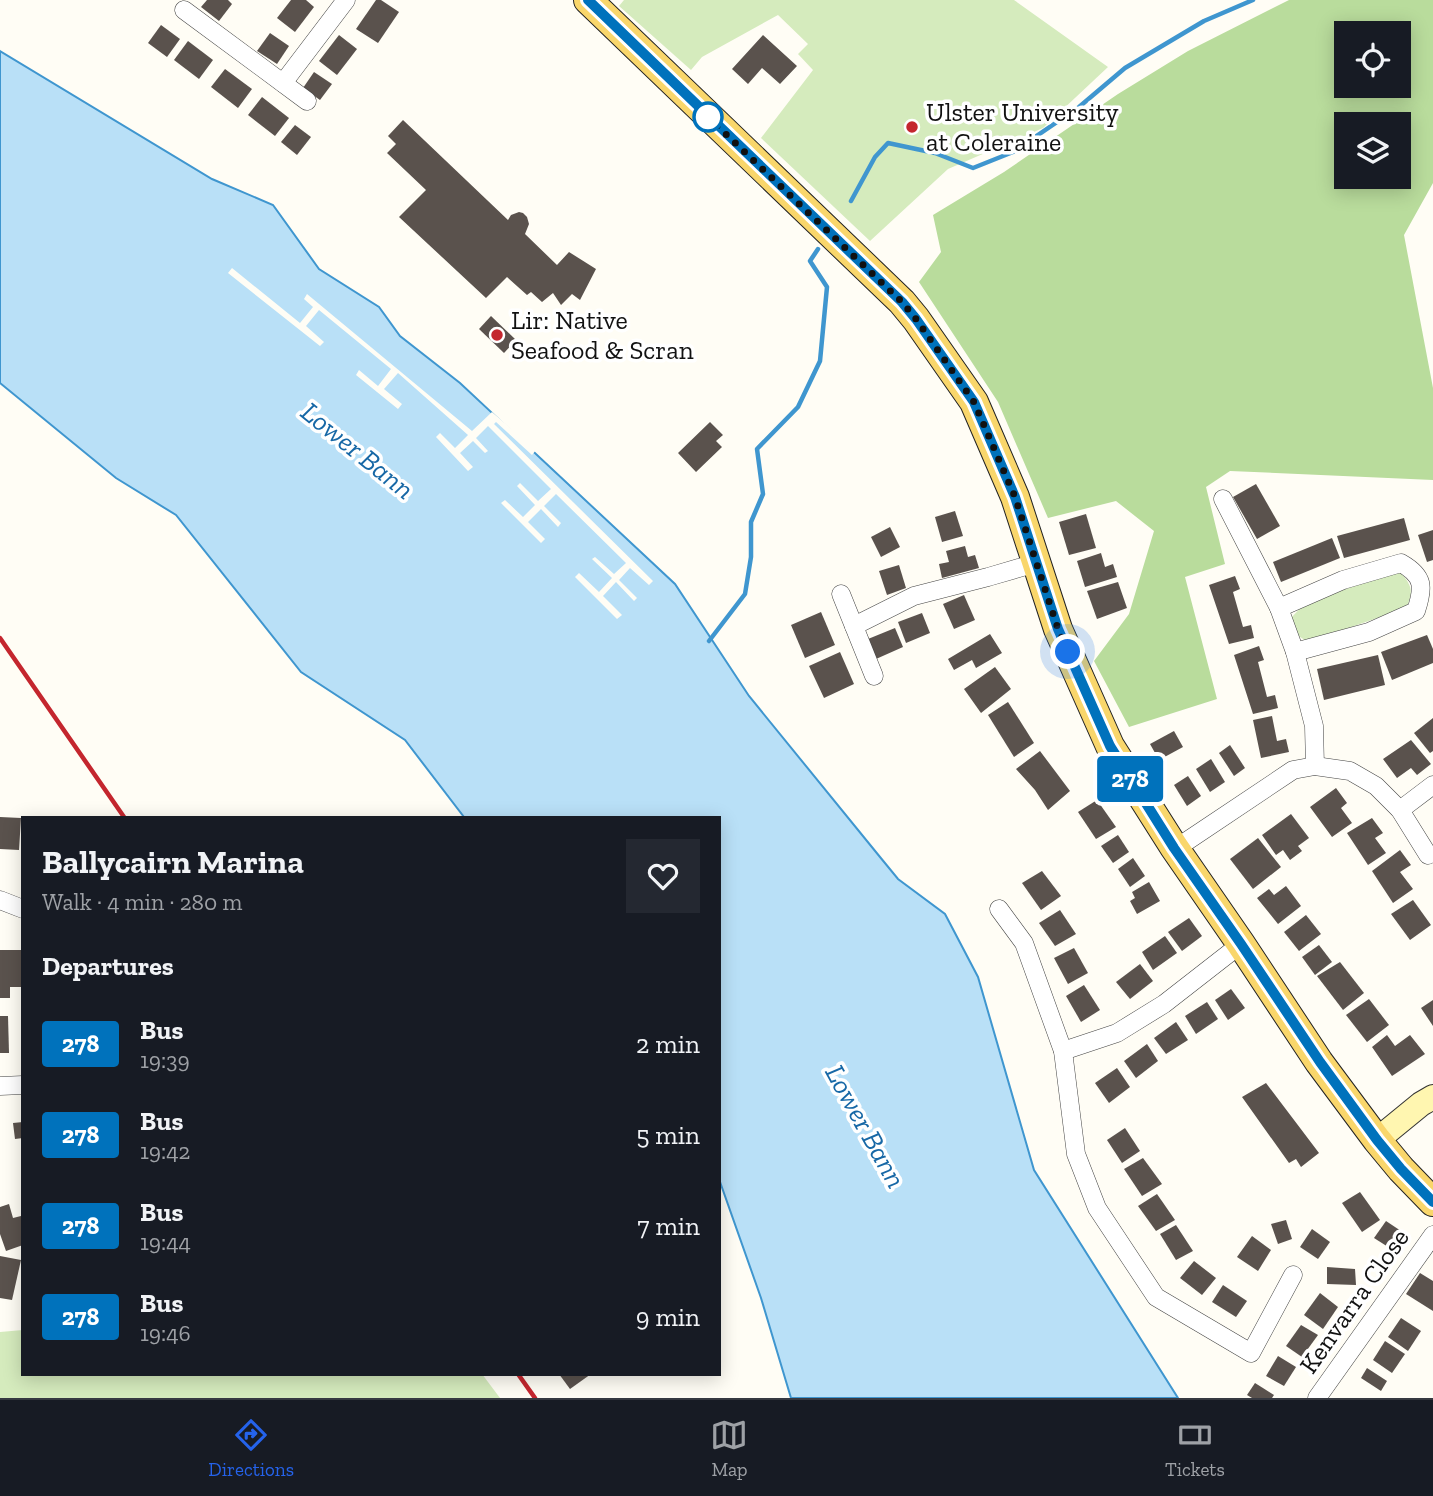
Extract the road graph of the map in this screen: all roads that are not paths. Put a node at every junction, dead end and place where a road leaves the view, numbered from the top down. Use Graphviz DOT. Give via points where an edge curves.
graph roads {
  1 [pos="346,0"];
  2 [pos="588,0"];
  3 [pos="184,10"];
  4 [pos="283,83"];
  5 [pos="307,101"];
  6 [pos="1223,499"];
  7 [pos="1036,563"];
  8 [pos="1427,580"];
  9 [pos="841,594"];
  10 [pos="1279,608"];
  11 [pos="854,626"];
  12 [pos="1295,652"];
  13 [pos="874,676"];
  14 [pos="1315,766"];
  15 [pos="1433,785"];
  16 [pos="1399,810"];
  17 [pos="1174,848"];
  18 [pos="1428,855"];
  19 [pos="0,900"];
  20 [pos="21,908"];
  21 [pos="999,909"];
  22 [pos="1241,944"];
  23 [pos="1063,1051"];
  24 [pos="21,1085"];
  25 [pos="0,1086"];
  26 [pos="1433,1097"];
  27 [pos="1377,1140"];
  28 [pos="1433,1202"];
  29 [pos="1433,1235"];
  30 [pos="1293,1275"];
  31 [pos="1317,1398"];
  1 -- 4 [label="street"];
  2 -- 7 [label="main road" via="916,319 974,402 1015,497"];
  3 -- 4 [label="street"];
  4 -- 5 [label="street"];
  6 -- 10 [label="street"];
  7 -- 11 [label="street" via="914,596"];
  7 -- 17 [label="main road" via="1058,629 1110,746"];
  8 -- 10 [label="street" via="1401,563 1343,580"];
  8 -- 12 [label="street" via="1416,611 1369,632"];
  9 -- 11 [label="street"];
  10 -- 12 [label="street"];
  11 -- 13 [label="street"];
  12 -- 14 [label="street" via="1314,726"];
  14 -- 16 [label="street" via="1350,771 1376,786"];
  14 -- 17 [label="street" via="1293,770"];
  15 -- 16 [label="street"];
  16 -- 18 [label="street"];
  17 -- 22 [label="main road"];
  19 -- 20 [label="street"];
  21 -- 23 [label="street" via="1024,943"];
  22 -- 23 [label="street" via="1164,1004 1117,1033"];
  22 -- 27 [label="main road"];
  23 -- 30 [label="street" via="1076,1154 1097,1208 1156,1297 1251,1353"];
  24 -- 25 [label="street"];
  26 -- 27 [label="street"];
  27 -- 28 [label="main road"];
  29 -- 31 [label="street, Kenvarra Close"];
}
